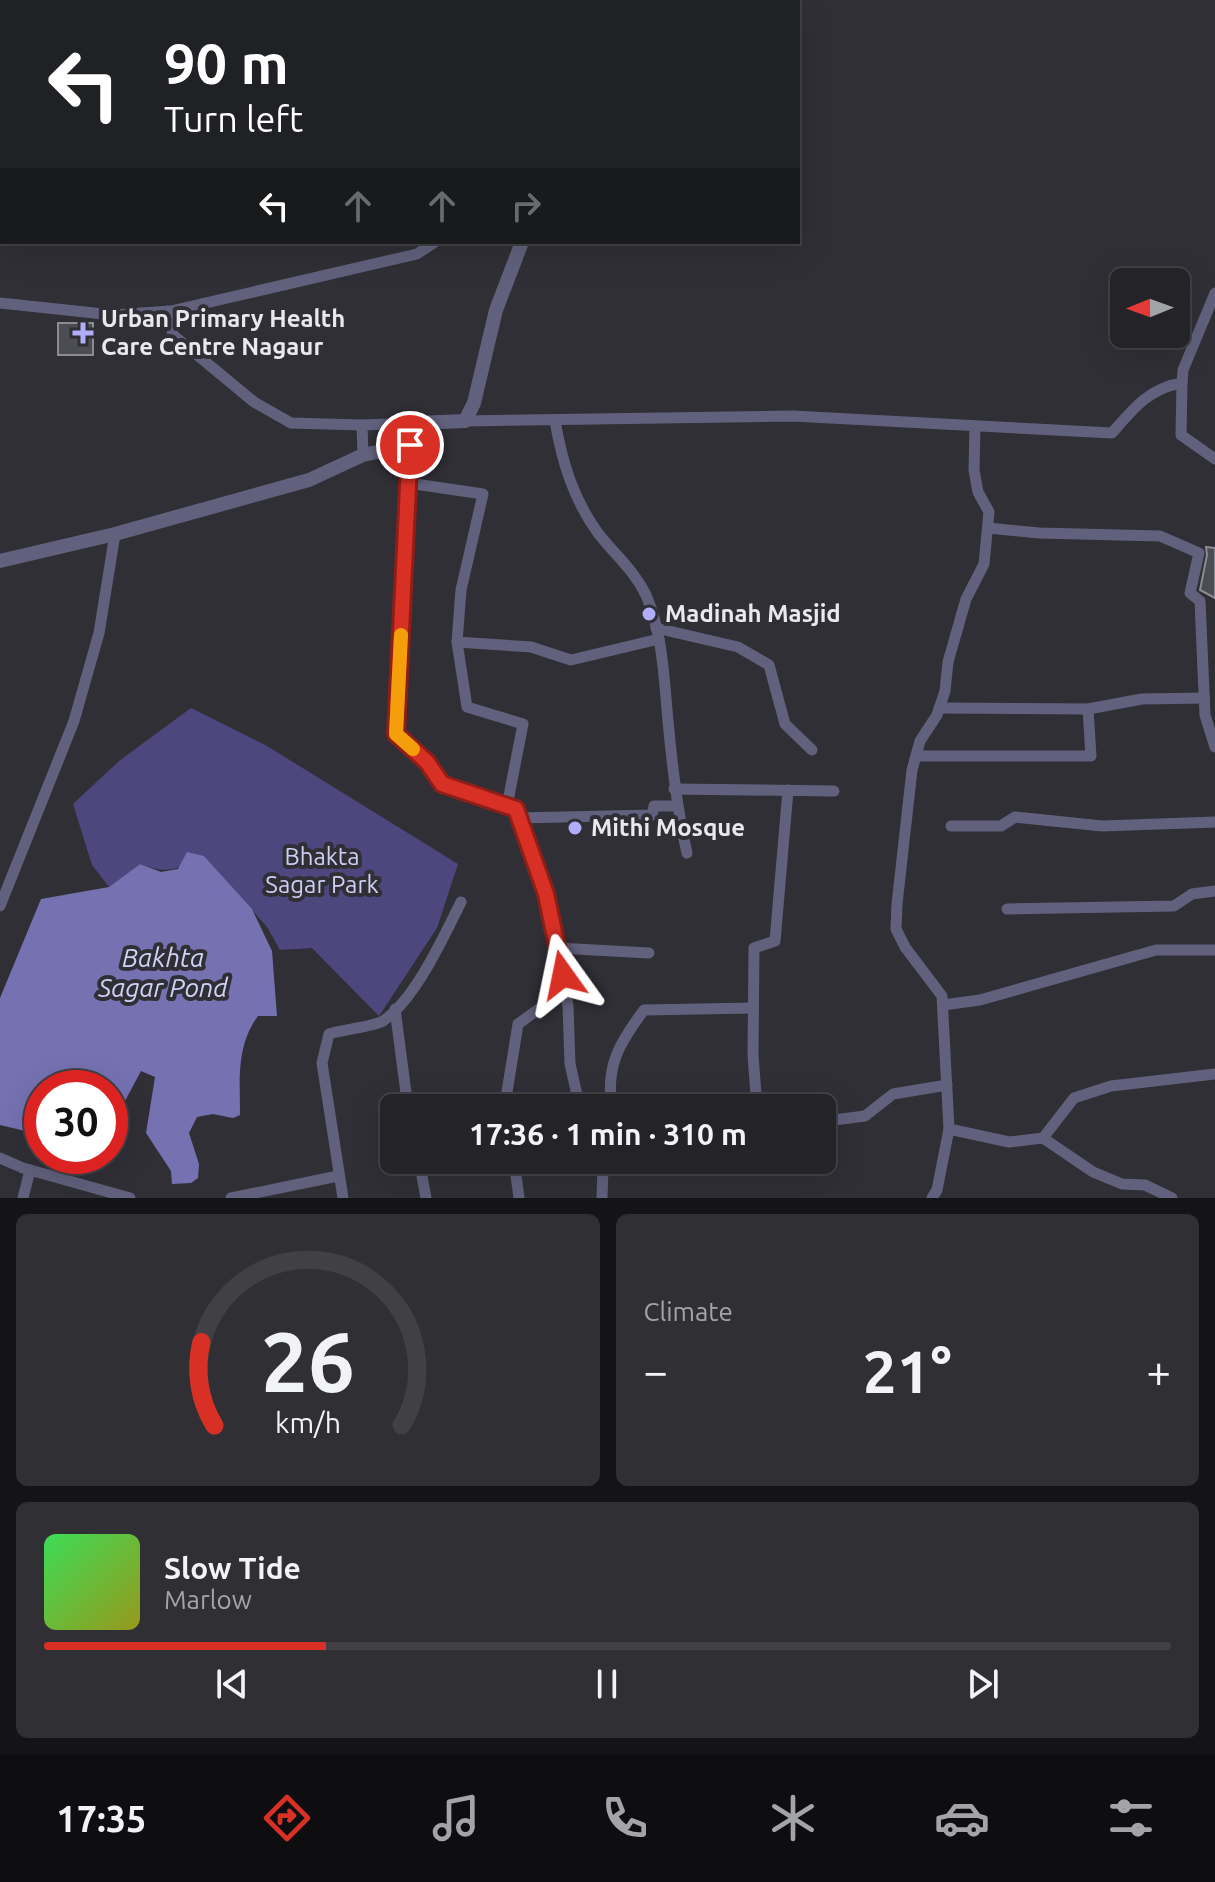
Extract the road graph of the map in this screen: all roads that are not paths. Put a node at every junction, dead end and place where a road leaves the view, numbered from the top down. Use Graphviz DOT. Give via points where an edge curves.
graph roads {
  1 [pos="432,244"];
  2 [pos="521,244"];
  3 [pos="1215,293"];
  4 [pos="0,303"];
  5 [pos="168,311"];
  6 [pos="1182,383"];
  7 [pos="465,421"];
  8 [pos="555,421"];
  9 [pos="418,423"];
  10 [pos="362,425"];
  11 [pos="975,426"];
  12 [pos="410,445"];
  13 [pos="363,455"];
  14 [pos="1215,459"];
  15 [pos="408,483"];
  16 [pos="988,528"];
  17 [pos="115,534"];
  18 [pos="0,561"];
  19 [pos="657,633"];
  20 [pos="457,642"];
  21 [pos="1204,698"];
  22 [pos="939,708"];
  23 [pos="1088,709"];
  24 [pos="1215,747"];
  25 [pos="812,750"];
  26 [pos="916,756"];
  27 [pos="674,789"];
  28 [pos="788,790"];
  29 [pos="834,791"];
  30 [pos="507,806"];
  31 [pos="676,806"];
  32 [pos="519,818"];
  33 [pos="1215,822"];
  34 [pos="951,826"];
  35 [pos="687,853"];
  36 [pos="1215,891"];
  37 [pos="461,902"];
  38 [pos="0,906"];
  39 [pos="1007,909"];
  40 [pos="557,948"];
  41 [pos="1215,950"];
  42 [pos="649,953"];
  43 [pos="563,975"];
  44 [pos="943,1005"];
  45 [pos="753,1008"];
  46 [pos="395,1009"];
  47 [pos="1215,1074"];
  48 [pos="947,1085"];
  49 [pos="406,1094"];
  50 [pos="507,1094"];
  51 [pos="577,1094"];
  52 [pos="609,1094"];
  53 [pos="756,1094"];
  54 [pos="836,1120"];
  55 [pos="949,1129"];
  56 [pos="1043,1138"];
  57 [pos="0,1158"];
  58 [pos="24,1168"];
  59 [pos="29,1174"];
  60 [pos="44,1174"];
  61 [pos="422,1174"];
  62 [pos="516,1174"];
  63 [pos="603,1174"];
  64 [pos="338,1176"];
  65 [pos="23,1198"];
  66 [pos="130,1198"];
  67 [pos="231,1198"];
  68 [pos="343,1198"];
  69 [pos="426,1198"];
  70 [pos="519,1198"];
  71 [pos="602,1198"];
  72 [pos="932,1198"];
  73 [pos="1172,1198"];
  1 -- 5 [label="street" via="417,254"];
  2 -- 7 [label="street" via="496,310"];
  3 -- 6 [label="street"];
  4 -- 5 [label="street" via="113,315"];
  5 -- 10 [label="street" via="173,335 254,402 291,423"];
  6 -- 11 [label="street" via="1140,399 1112,433"];
  6 -- 14 [label="street" via="1181,435"];
  7 -- 8 [label="street"];
  7 -- 9 [label="street"];
  8 -- 11 [label="street" via="793,416"];
  8 -- 19 [label="street" via="573,492 646,596"];
  9 -- 10 [label="street"];
  9 -- 12 [label="street"];
  10 -- 13 [label="street"];
  11 -- 16 [label="street" via="974,470 989,512"];
  12 -- 13 [label="street"];
  12 -- 15 [label="street"];
  13 -- 17 [label="street" via="309,480"];
  15 -- 20 [label="street" via="483,494 461,590"];
  15 -- 30 [label="street" via="396,734 442,784"];
  16 -- 21 [label="street" via="1160,536 1199,553 1190,593 1200,601"];
  16 -- 22 [label="street" via="984,564 966,599"];
  17 -- 18 [label="street"];
  17 -- 38 [label="street" via="99,633 74,721"];
  19 -- 20 [label="street" via="571,660 531,647"];
  19 -- 25 [label="street" via="738,647 769,665 785,724"];
  19 -- 27 [label="street"];
  20 -- 30 [label="street" via="467,707 523,724"];
  21 -- 23 [label="street" via="1142,699"];
  21 -- 24 [label="street"];
  22 -- 23 [label="street"];
  22 -- 26 [label="street"];
  23 -- 26 [label="street" via="1091,756"];
  26 -- 44 [label="street" via="902,841 896,929"];
  27 -- 28 [label="street"];
  27 -- 31 [label="street"];
  28 -- 29 [label="street"];
  28 -- 45 [label="street" via="775,941 754,948"];
  30 -- 32 [label="street" via="516,809"];
  31 -- 32 [label="street" via="654,806 652,815"];
  31 -- 35 [label="street"];
  32 -- 40 [label="street" via="546,894"];
  33 -- 34 [label="street" via="1102,826 1015,817 1001,826"];
  36 -- 39 [label="street" via="1192,894 1174,906"];
  37 -- 46 [label="street" via="431,962"];
  40 -- 42 [label="street"];
  40 -- 43 [label="street"];
  41 -- 44 [label="street" via="1156,950 980,1000"];
  43 -- 50 [label="street" via="554,998 518,1024"];
  43 -- 51 [label="street"];
  44 -- 48 [label="street"];
  45 -- 52 [label="street" via="644,1010 617,1046"];
  45 -- 53 [label="street"];
  46 -- 49 [label="street"];
  46 -- 64 [label="street" via="381,1023 329,1034 322,1063"];
  47 -- 56 [label="street" via="1111,1086 1074,1098"];
  48 -- 54 [label="street" via="893,1094 865,1116"];
  48 -- 55 [label="street"];
  55 -- 56 [label="street" via="1009,1142"];
  55 -- 72 [label="street"];
  56 -- 73 [label="street" via="1093,1172"];
  57 -- 58 [label="street"];
  59 -- 65 [label="street"];
  60 -- 66 [label="street"];
  61 -- 69 [label="street"];
  62 -- 70 [label="street"];
  63 -- 71 [label="street"];
  64 -- 67 [label="street"];
  64 -- 68 [label="street"];
}
